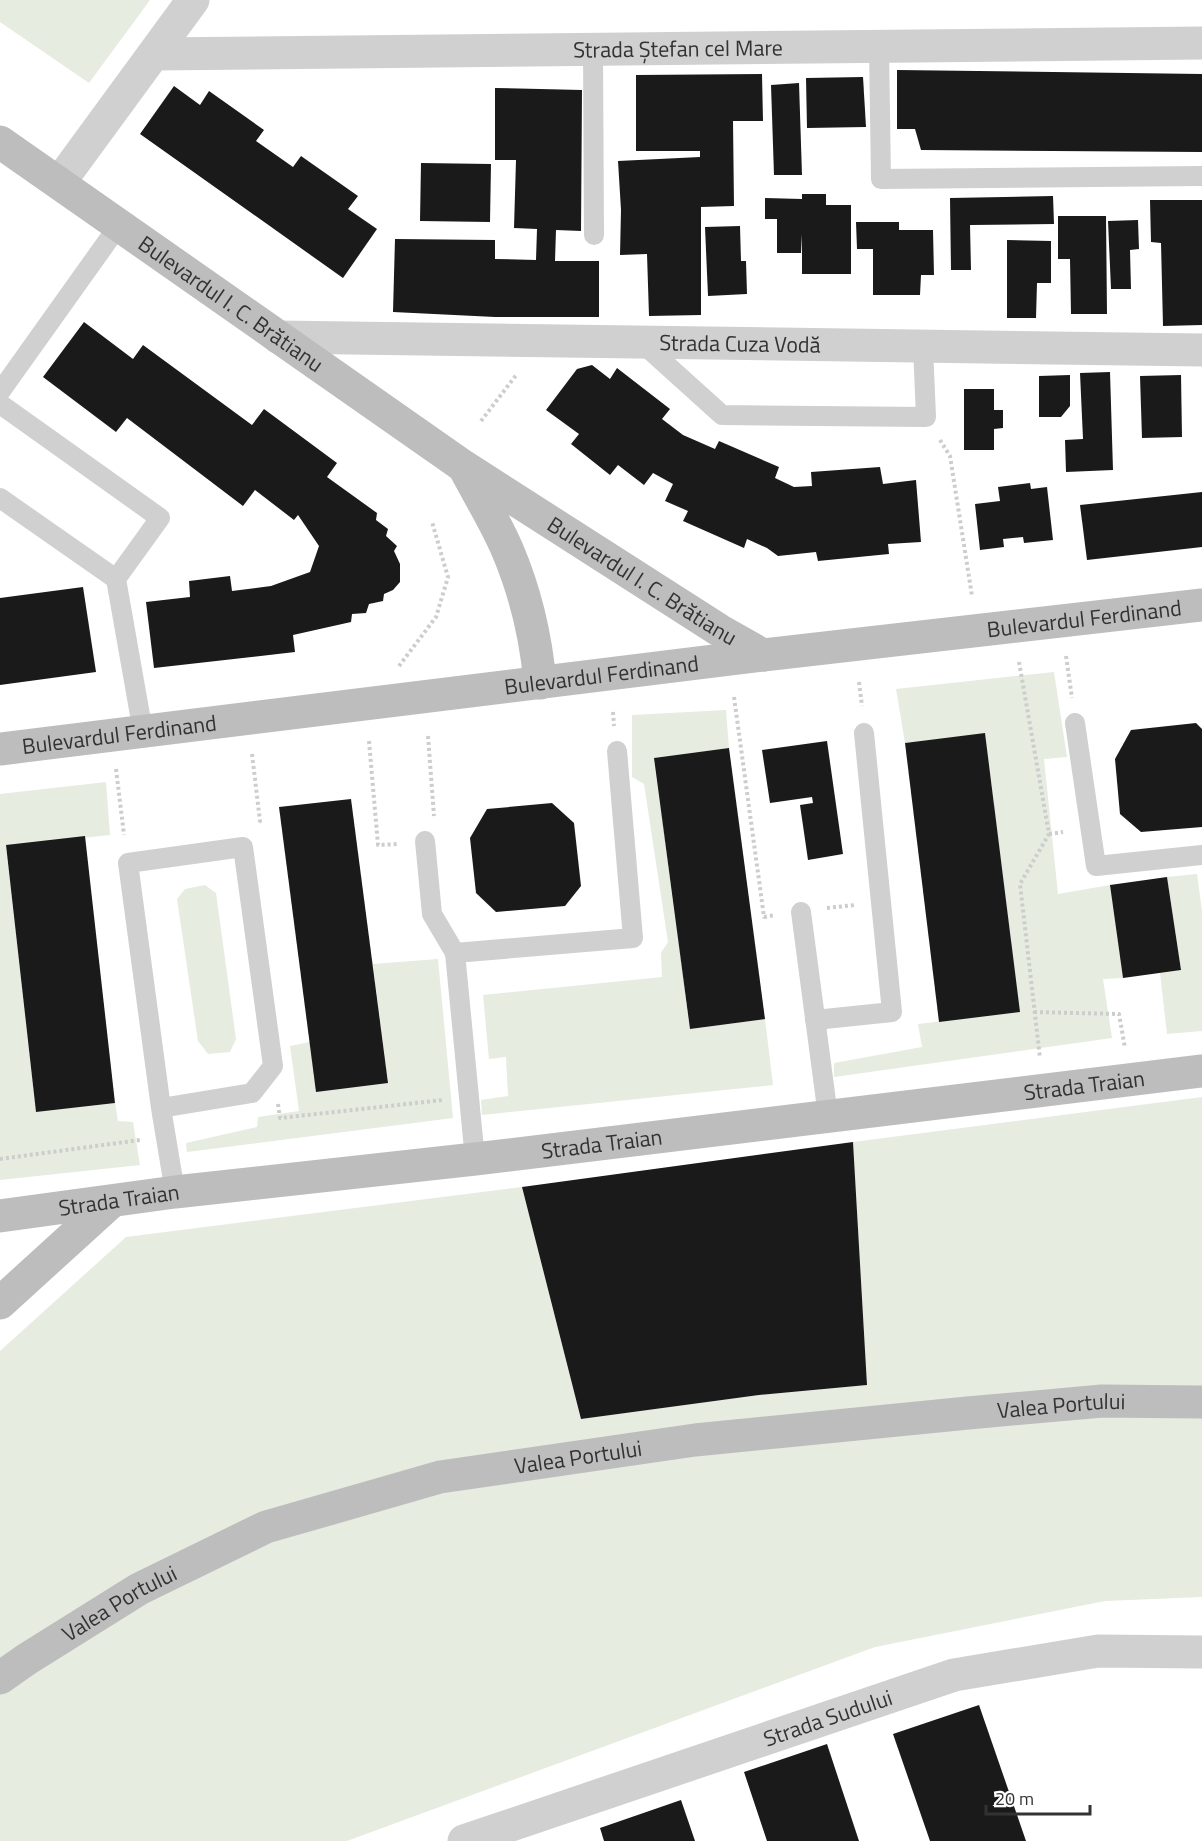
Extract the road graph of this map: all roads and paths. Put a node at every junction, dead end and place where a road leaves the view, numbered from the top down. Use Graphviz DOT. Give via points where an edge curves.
graph roads {
  1 [pos="193,0"];
  2 [pos="1202,44"];
  3 [pos="879,47"];
  4 [pos="592,50"];
  5 [pos="154,54"];
  6 [pos="0,142"];
  7 [pos="1202,176"];
  8 [pos="58,183"];
  9 [pos="119,225"];
  10 [pos="594,235"];
  11 [pos="278,337"];
  12 [pos="543,340"];
  13 [pos="639,341"];
  14 [pos="923,346"];
  15 [pos="1202,350"];
  16 [pos="0,392"];
  17 [pos="0,404"];
  18 [pos="926,417"];
  19 [pos="481,421"];
  20 [pos="463,465"];
  21 [pos="0,498"];
  22 [pos="432,522"];
  23 [pos="116,579"];
  24 [pos="972,597"];
  25 [pos="1202,605"];
  26 [pos="763,655"];
  27 [pos="1066,656"];
  28 [pos="1019,662"];
  29 [pos="397,669"];
  30 [pos="540,683"];
  31 [pos="734,697"];
  32 [pos="1075,723"];
  33 [pos="143,732"];
  34 [pos="864,733"];
  35 [pos="428,736"];
  36 [pos="369,741"];
  37 [pos="0,749"];
  38 [pos="617,751"];
  39 [pos="252,754"];
  40 [pos="116,769"];
  41 [pos="425,841"];
  42 [pos="243,847"];
  43 [pos="1202,855"];
  44 [pos="128,863"];
  45 [pos="881,901"];
  46 [pos="801,912"];
  47 [pos="455,953"];
  48 [pos="1034,1012"];
  49 [pos="815,1020"];
  50 [pos="1125,1052"];
  51 [pos="1040,1061"];
  52 [pos="273,1065"];
  53 [pos="1202,1071"];
  54 [pos="468,1097"];
  55 [pos="161,1108"];
  56 [pos="828,1116"];
  57 [pos="165,1137"];
  58 [pos="0,1159"];
  59 [pos="475,1159"];
  60 [pos="175,1192"];
  61 [pos="111,1202"];
  62 [pos="0,1216"];
  63 [pos="0,1303"];
  64 [pos="1202,1402"];
  65 [pos="1202,1652"];
  66 [pos="0,1678"];
  67 [pos="464,1841"];
  1 -- 5 [label="street"];
  2 -- 3 [label="street, Strada Ștefan cel Mare"];
  3 -- 4 [label="street, Strada Ștefan cel Mare"];
  3 -- 7 [label="lane" via="881,179"];
  4 -- 5 [label="street, Strada Ștefan cel Mare"];
  4 -- 10 [label="lane"];
  5 -- 8 [label="street"];
  6 -- 8 [label="street, Bulevardul I. C. Brătianu"];
  8 -- 9 [label="street, Bulevardul I. C. Brătianu"];
  9 -- 11 [label="street, Bulevardul I. C. Brătianu"];
  9 -- 16 [label="lane"];
  11 -- 12 [label="street, Strada Cuza Vodă"];
  11 -- 20 [label="street, Bulevardul I. C. Brătianu"];
  12 -- 13 [label="street, Strada Cuza Vodă"];
  12 -- 19 [label="path"];
  13 -- 14 [label="street, Strada Cuza Vodă"];
  13 -- 18 [label="lane" via="722,415"];
  14 -- 15 [label="street, Strada Cuza Vodă"];
  14 -- 18 [label="lane"];
  17 -- 23 [label="lane" via="160,518"];
  18 -- 24 [label="path" via="950,456"];
  20 -- 26 [label="street, Bulevardul I. C. Brătianu"];
  20 -- 30 [label="street, Bulevardul I. C. Brătianu" via="507,548 537,652"];
  21 -- 23 [label="lane"];
  22 -- 29 [label="path" via="448,577 436,617"];
  23 -- 33 [label="lane"];
  25 -- 26 [label="street, Bulevardul Ferdinand"];
  26 -- 30 [label="street, Bulevardul Ferdinand"];
  27 -- 32 [label="path"];
  28 -- 48 [label="path" via="1049,834 1020,884"];
  30 -- 33 [label="street, Bulevardul Ferdinand"];
  31 -- 46 [label="path" via="764,917"];
  32 -- 43 [label="lane" via="1096,866"];
  33 -- 37 [label="street, Bulevardul Ferdinand"];
  34 -- 45 [label="lane"];
  35 -- 41 [label="path" via="436,840"];
  36 -- 41 [label="path" via="378,845"];
  38 -- 47 [label="lane" via="633,938"];
  39 -- 42 [label="path" via="260,821"];
  40 -- 44 [label="path"];
  41 -- 47 [label="lane" via="432,914"];
  42 -- 44 [label="lane"];
  42 -- 52 [label="lane"];
  44 -- 55 [label="lane"];
  45 -- 46 [label="path"];
  45 -- 49 [label="lane" via="892,1012"];
  46 -- 49 [label="lane"];
  47 -- 54 [label="lane"];
  48 -- 50 [label="path" via="1119,1014"];
  48 -- 51 [label="path"];
  49 -- 56 [label="lane"];
  52 -- 54 [label="path" via="280,1118"];
  52 -- 55 [label="lane" via="252,1093"];
  53 -- 56 [label="street, Strada Traian"];
  54 -- 59 [label="lane"];
  55 -- 57 [label="lane"];
  56 -- 59 [label="street, Strada Traian"];
  57 -- 58 [label="path"];
  57 -- 60 [label="lane"];
  59 -- 60 [label="street, Strada Traian"];
  60 -- 61 [label="street, Strada Traian"];
  61 -- 62 [label="street, Strada Traian"];
  61 -- 63 [label="street"];
  64 -- 66 [label="street, Valea Portului" via="1101,1401 968,1413 695,1440 440,1477 266,1527 139,1589"];
  65 -- 67 [label="street, Strada Sudului" via="1098,1650 954,1675"];
}
